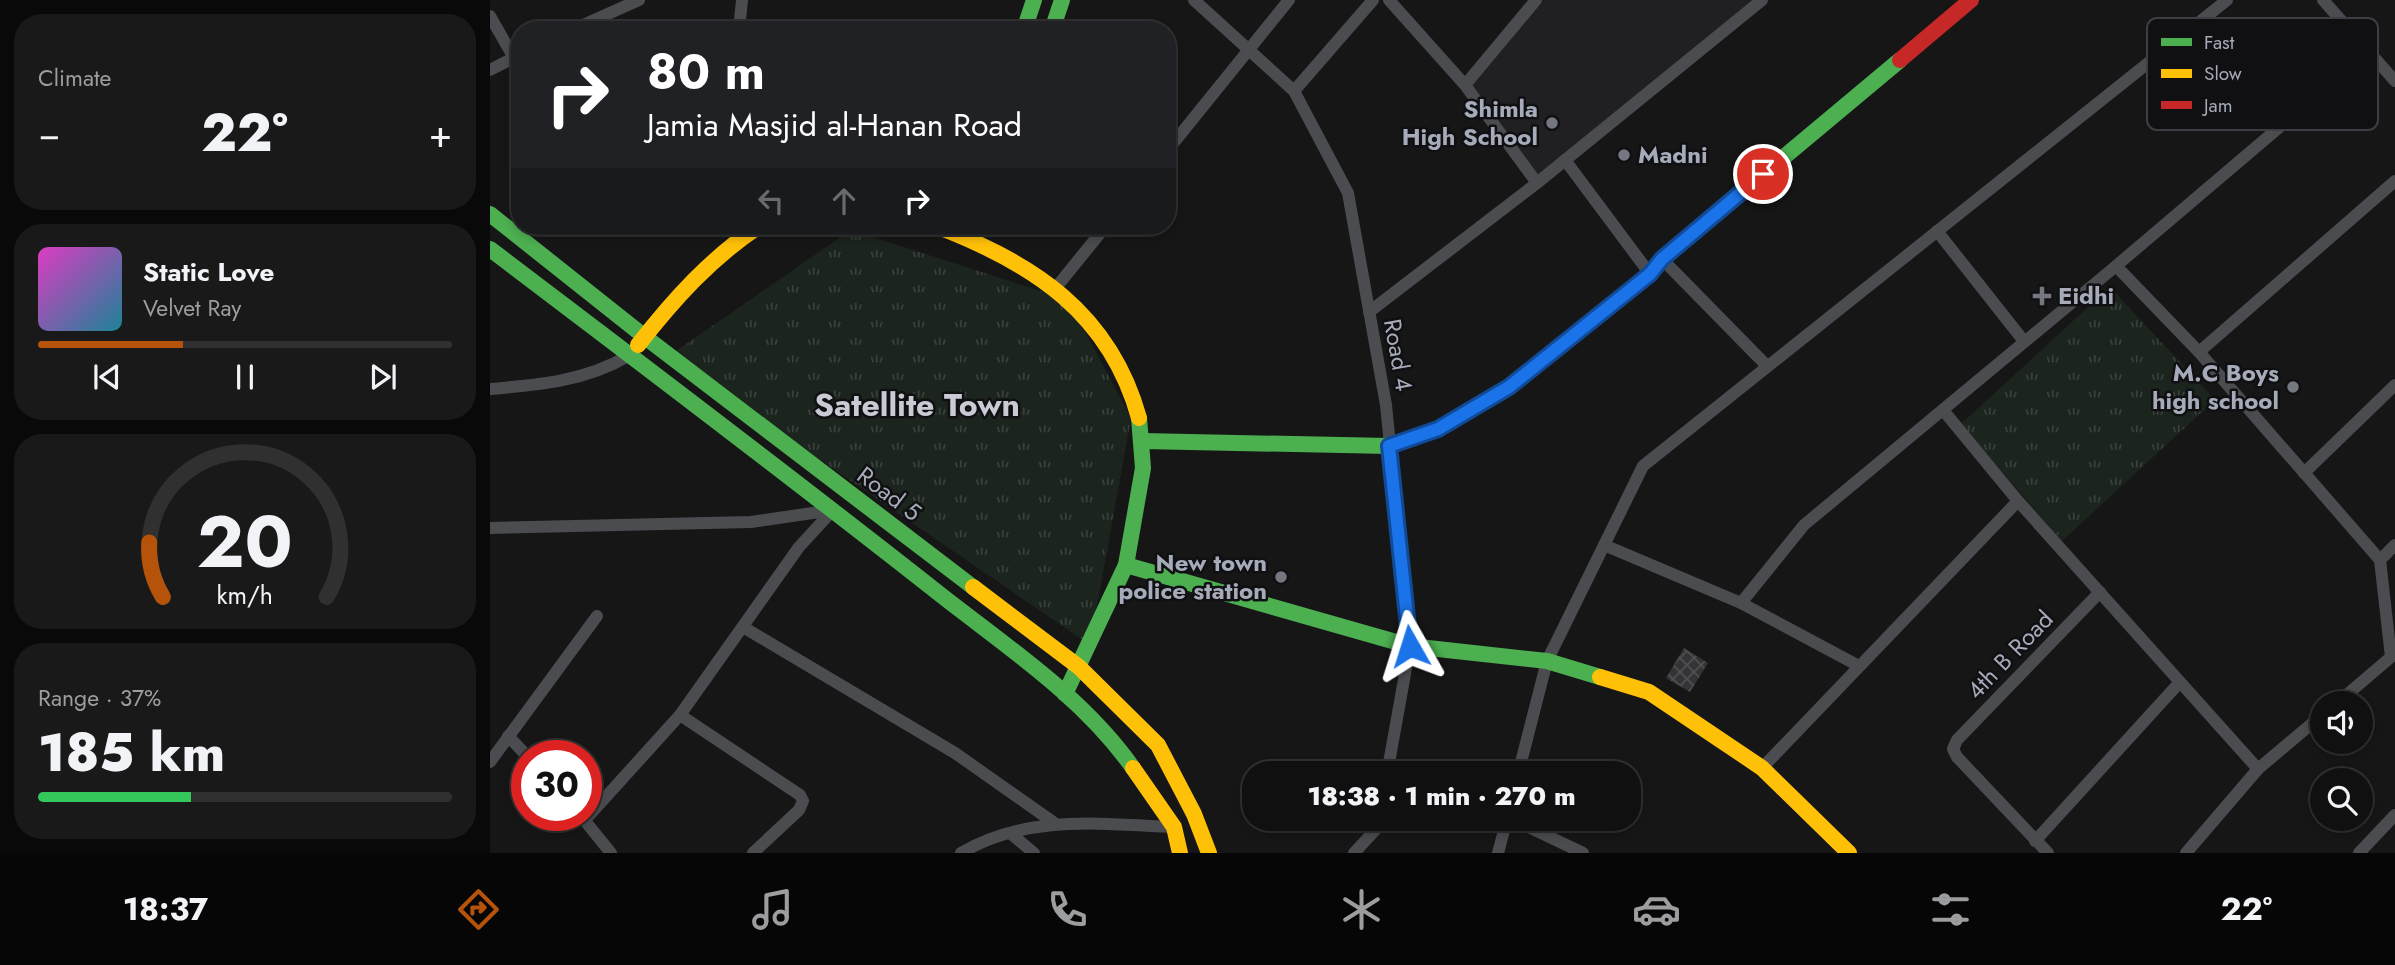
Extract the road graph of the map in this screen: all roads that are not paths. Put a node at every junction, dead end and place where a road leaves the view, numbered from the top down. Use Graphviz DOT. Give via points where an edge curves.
graph roads {
  1 [pos="639,0"];
  2 [pos="743,0"];
  3 [pos="1034,0"];
  4 [pos="1062,0"];
  5 [pos="1194,0"];
  6 [pos="1289,0"];
  7 [pos="1373,0"];
  8 [pos="1389,0"];
  9 [pos="1536,0"];
  10 [pos="1762,0"];
  11 [pos="2227,0"];
  12 [pos="2323,0"];
  13 [pos="1966,2"];
  14 [pos="490,16"];
  15 [pos="2204,18"];
  16 [pos="2339,18"];
  17 [pos="592,21"];
  18 [pos="740,21"];
  19 [pos="1027,21"];
  20 [pos="1055,21"];
  21 [pos="511,48"];
  22 [pos="1251,50"];
  23 [pos="511,60"];
  24 [pos="2378,61"];
  25 [pos="2147,64"];
  26 [pos="490,70"];
  27 [pos="2395,81"];
  28 [pos="1465,85"];
  29 [pos="1294,91"];
  30 [pos="2276,130"];
  31 [pos="1176,140"];
  32 [pos="1565,160"];
  33 [pos="2395,181"];
  34 [pos="1537,183"];
  35 [pos="490,214"];
  36 [pos="511,231"];
  37 [pos="1937,231"];
  38 [pos="516,235"];
  39 [pos="743,235"];
  40 [pos="981,235"];
  41 [pos="1099,235"];
  42 [pos="490,249"];
  43 [pos="1662,259"];
  44 [pos="2116,266"];
  45 [pos="1650,274"];
  46 [pos="1054,290"];
  47 [pos="1369,312"];
  48 [pos="645,337"];
  49 [pos="2024,340"];
  50 [pos="2199,352"];
  51 [pos="628,356"];
  52 [pos="1767,366"];
  53 [pos="2395,384"];
  54 [pos="490,389"];
  55 [pos="1943,410"];
  56 [pos="1142,441"];
  57 [pos="1389,446"];
  58 [pos="2304,473"];
  59 [pos="2018,501"];
  60 [pos="833,510"];
  61 [pos="490,528"];
  62 [pos="1604,545"];
  63 [pos="2395,545"];
  64 [pos="2380,560"];
  65 [pos="1126,565"];
  66 [pos="2100,592"];
  67 [pos="1741,603"];
  68 [pos="597,616"];
  69 [pos="743,627"];
  70 [pos="1410,646"];
  71 [pos="2393,660"];
  72 [pos="1547,661"];
  73 [pos="1859,666"];
  74 [pos="1079,667"];
  75 [pos="2180,682"];
  76 [pos="2353,691"];
  77 [pos="1065,694"];
  78 [pos="680,715"];
  79 [pos="2310,725"];
  80 [pos="508,736"];
  81 [pos="512,740"];
  82 [pos="1389,761"];
  83 [pos="1521,761"];
  84 [pos="490,762"];
  85 [pos="1762,768"];
  86 [pos="2258,769"];
  87 [pos="602,798"];
  88 [pos="2395,816"];
  89 [pos="1053,822"];
  90 [pos="1174,827"];
  91 [pos="593,831"];
  92 [pos="1374,831"];
  93 [pos="1504,831"];
  94 [pos="1537,831"];
  95 [pos="1010,833"];
  96 [pos="2035,841"];
  97 [pos="611,853"];
  98 [pos="753,853"];
  99 [pos="961,853"];
  100 [pos="1034,853"];
  101 [pos="1180,853"];
  102 [pos="1209,853"];
  103 [pos="1354,853"];
  104 [pos="1498,853"];
  105 [pos="1583,853"];
  106 [pos="1849,853"];
  107 [pos="2048,853"];
  108 [pos="2186,853"];
  109 [pos="2359,853"];
  1 -- 17 [label="street"];
  2 -- 18 [label="street"];
  3 -- 19 [label="main road"];
  4 -- 20 [label="main road"];
  5 -- 22 [label="street, Road 4"];
  6 -- 22 [label="street"];
  7 -- 29 [label="street"];
  8 -- 28 [label="street"];
  9 -- 28 [label="street"];
  10 -- 32 [label="street"];
  11 -- 15 [label="street"];
  12 -- 16 [label="street"];
  13 -- 43 [label="main road"];
  14 -- 21 [label="street"];
  22 -- 29 [label="street, Road 4"];
  22 -- 31 [label="street"];
  23 -- 26 [label="street"];
  24 -- 27 [label="street"];
  25 -- 37 [label="street"];
  28 -- 34 [label="street"];
  29 -- 47 [label="street, Road 4" via="1348,193"];
  30 -- 44 [label="street"];
  32 -- 34 [label="street"];
  32 -- 45 [label="street"];
  33 -- 50 [label="street"];
  34 -- 47 [label="street"];
  35 -- 36 [label="main road, Road 5"];
  37 -- 49 [label="street"];
  37 -- 52 [label="street"];
  38 -- 48 [label="main road, Road 5"];
  39 -- 48 [label="main road" via="673,300"];
  40 -- 46 [label="main road"];
  41 -- 46 [label="street"];
  42 -- 51 [label="main road, Road 5"];
  43 -- 45 [label="main road"];
  43 -- 52 [label="street"];
  44 -- 49 [label="street"];
  44 -- 50 [label="street"];
  45 -- 57 [label="main road" via="1509,387 1438,429"];
  46 -- 56 [label="main road" via="1107,344 1129,382"];
  47 -- 57 [label="street, Road 4"];
  48 -- 51 [label="main road"];
  48 -- 74 [label="main road, Road 5"];
  49 -- 55 [label="street"];
  50 -- 58 [label="street"];
  51 -- 54 [label="street" via="601,372"];
  51 -- 60 [label="main road, Road 5"];
  52 -- 62 [label="street" via="1643,466"];
  53 -- 58 [label="street"];
  55 -- 59 [label="street"];
  55 -- 67 [label="street" via="1804,525"];
  56 -- 57 [label="main road"];
  56 -- 65 [label="main road" via="1143,468"];
  57 -- 70 [label="street, Road 4"];
  58 -- 64 [label="street"];
  59 -- 66 [label="street"];
  59 -- 73 [label="street"];
  60 -- 61 [label="street" via="751,522"];
  60 -- 69 [label="street" via="799,547"];
  60 -- 77 [label="main road, Road 5"];
  62 -- 67 [label="street"];
  62 -- 72 [label="street"];
  63 -- 64 [label="street"];
  64 -- 71 [label="street"];
  65 -- 70 [label="main road"];
  65 -- 74 [label="main road"];
  66 -- 75 [label="street"];
  66 -- 96 [label="street, 4th B Road" via="1953,749"];
  67 -- 73 [label="street"];
  68 -- 80 [label="street"];
  69 -- 78 [label="street"];
  69 -- 89 [label="street" via="955,753"];
  70 -- 72 [label="main road"];
  70 -- 82 [label="street, Road 4"];
  71 -- 76 [label="street"];
  72 -- 83 [label="street"];
  72 -- 85 [label="main road" via="1649,692"];
  73 -- 85 [label="street"];
  74 -- 77 [label="main road"];
  74 -- 102 [label="main road, Road 5" via="1157,745"];
  75 -- 86 [label="street"];
  75 -- 96 [label="street"];
  77 -- 90 [label="main road, Road 5" via="1110,735"];
  78 -- 87 [label="street"];
  78 -- 98 [label="street" via="800,795 799,810"];
  79 -- 86 [label="street"];
  80 -- 81 [label="street"];
  80 -- 84 [label="street"];
  85 -- 106 [label="main road"];
  86 -- 108 [label="street"];
  88 -- 109 [label="street"];
  89 -- 90 [label="street"];
  89 -- 95 [label="street"];
  90 -- 101 [label="main road, Road 5"];
  91 -- 97 [label="street"];
  92 -- 103 [label="street"];
  93 -- 104 [label="street"];
  94 -- 105 [label="street"];
  95 -- 99 [label="street"];
  95 -- 100 [label="street"];
  96 -- 107 [label="street"];
}
